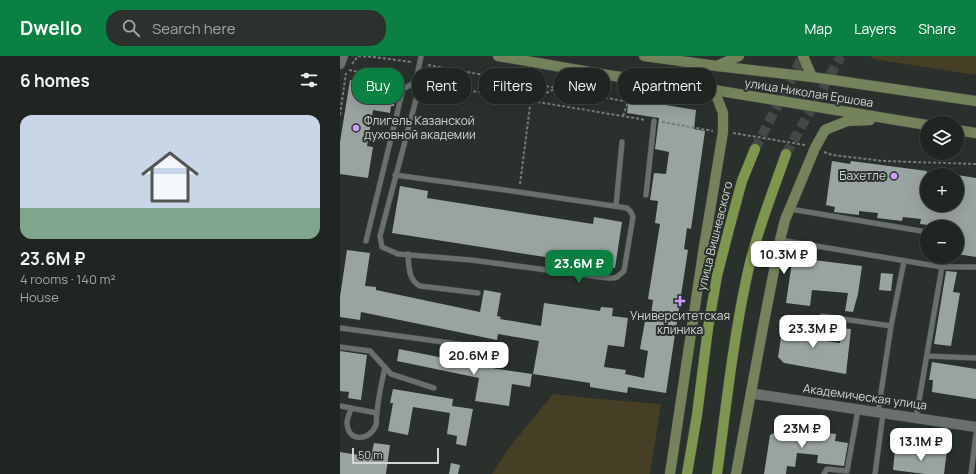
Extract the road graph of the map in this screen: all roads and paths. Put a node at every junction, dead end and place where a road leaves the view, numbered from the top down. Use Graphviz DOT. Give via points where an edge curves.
graph roads {
  1 [pos="343,56"];
  2 [pos="421,56"];
  3 [pos="498,56"];
  4 [pos="644,56"];
  5 [pos="739,56"];
  6 [pos="803,56"];
  7 [pos="419,64"];
  8 [pos="717,66"];
  9 [pos="343,67"];
  10 [pos="418,68"];
  11 [pos="618,77"];
  12 [pos="812,77"];
  13 [pos="412,81"];
  14 [pos="412,84"];
  15 [pos="554,87"];
  16 [pos="716,90"];
  17 [pos="716,95"];
  18 [pos="610,98"];
  19 [pos="976,99"];
  20 [pos="546,103"];
  21 [pos="415,104"];
  22 [pos="530,106"];
  23 [pos="340,115"];
  24 [pos="623,116"];
  25 [pos="891,119"];
  26 [pos="654,121"];
  27 [pos="920,124"];
  28 [pos="716,131"];
  29 [pos="964,131"];
  30 [pos="728,133"];
  31 [pos="976,133"];
  32 [pos="622,142"];
  33 [pos="810,146"];
  34 [pos="755,149"];
  35 [pos="823,151"];
  36 [pos="786,154"];
  37 [pos="976,164"];
  38 [pos="396,175"];
  39 [pos="519,192"];
  40 [pos="646,195"];
  41 [pos="616,206"];
  42 [pos="790,209"];
  43 [pos="920,231"];
  44 [pos="780,240"];
  45 [pos="366,241"];
  46 [pos="408,254"];
  47 [pos="904,261"];
  48 [pos="943,264"];
  49 [pos="976,267"];
  50 [pos="942,268"];
  51 [pos="478,293"];
  52 [pos="822,316"];
  53 [pos="891,326"];
  54 [pos="340,328"];
  55 [pos="480,346"];
  56 [pos="340,347"];
  57 [pos="927,356"];
  58 [pos="976,358"];
  59 [pos="385,367"];
  60 [pos="434,388"];
  61 [pos="751,393"];
  62 [pos="340,406"];
  63 [pos="351,408"];
  64 [pos="858,410"];
  65 [pos="376,413"];
  66 [pos="881,413"];
  67 [pos="916,418"];
  68 [pos="976,427"];
  69 [pos="976,434"];
  70 [pos="670,474"];
  71 [pos="687,474"];
  72 [pos="717,474"];
  73 [pos="736,474"];
  74 [pos="824,474"];
  75 [pos="876,474"];
  76 [pos="971,474"];
  1 -- 9 [label="street"];
  2 -- 7 [label="lane"];
  3 -- 11 [label="main road, улица Николая Ершова"];
  4 -- 8 [label="main road, улица Николая Ершова"];
  5 -- 8 [label="main road"];
  6 -- 12 [label="main road"];
  7 -- 9 [label="path" via="358,56"];
  7 -- 10 [label="lane"];
  7 -- 15 [label="path"];
  8 -- 12 [label="main road, улица Николая Ершова"];
  9 -- 13 [label="path"];
  9 -- 23 [label="path"];
  12 -- 19 [label="main road, улица Николая Ершова"];
  14 -- 45 [label="lane" via="402,89"];
  16 -- 25 [label="main road, улица Николая Ершова"];
  17 -- 70 [label="main road" via="723,113 723,132"];
  18 -- 24 [label="path" via="628,102"];
  20 -- 24 [label="path"];
  21 -- 38 [label="lane"];
  22 -- 39 [label="path"];
  24 -- 26 [label="path"];
  25 -- 27 [label="main road, улица Николая Ершова"];
  25 -- 42 [label="main road" via="847,121 825,130"];
  26 -- 28 [label="path"];
  26 -- 40 [label="lane"];
  29 -- 31 [label="main road"];
  30 -- 33 [label="path"];
  32 -- 41 [label="lane"];
  34 -- 71 [label="main road, улица Вишневского" via="742,181 718,276"];
  35 -- 37 [label="path" via="832,155 883,161"];
  36 -- 72 [label="main road" via="758,233 747,275"];
  38 -- 39 [label="lane"];
  38 -- 46 [label="lane" via="380,236 382,247 398,254"];
  39 -- 41 [label="lane"];
  41 -- 46 [label="lane" via="627,208 633,217 624,271 613,278"];
  42 -- 43 [label="lane"];
  42 -- 44 [label="main road"];
  44 -- 47 [label="lane"];
  44 -- 61 [label="main road"];
  46 -- 51 [label="lane" via="410,273 416,284"];
  47 -- 50 [label="lane"];
  47 -- 53 [label="lane"];
  48 -- 50 [label="lane"];
  49 -- 50 [label="lane"];
  50 -- 57 [label="lane"];
  52 -- 53 [label="lane"];
  53 -- 66 [label="lane"];
  54 -- 55 [label="lane"];
  56 -- 59 [label="lane" via="370,351"];
  57 -- 58 [label="lane"];
  57 -- 67 [label="lane"];
  59 -- 60 [label="lane" via="391,374"];
  59 -- 65 [label="lane"];
  61 -- 64 [label="street, Академическая улица"];
  61 -- 73 [label="main road"];
  62 -- 63 [label="lane"];
  63 -- 65 [label="lane"];
  63 -- 65 [label="lane" via="347,424 351,434 357,438 366,436 376,425"];
  64 -- 66 [label="street, Академическая улица"];
  64 -- 74 [label="lane" via="847,472 827,469"];
  66 -- 67 [label="street, Академическая улица"];
  66 -- 75 [label="lane"];
  67 -- 68 [label="street, Академическая улица"];
  69 -- 76 [label="lane"];
}
